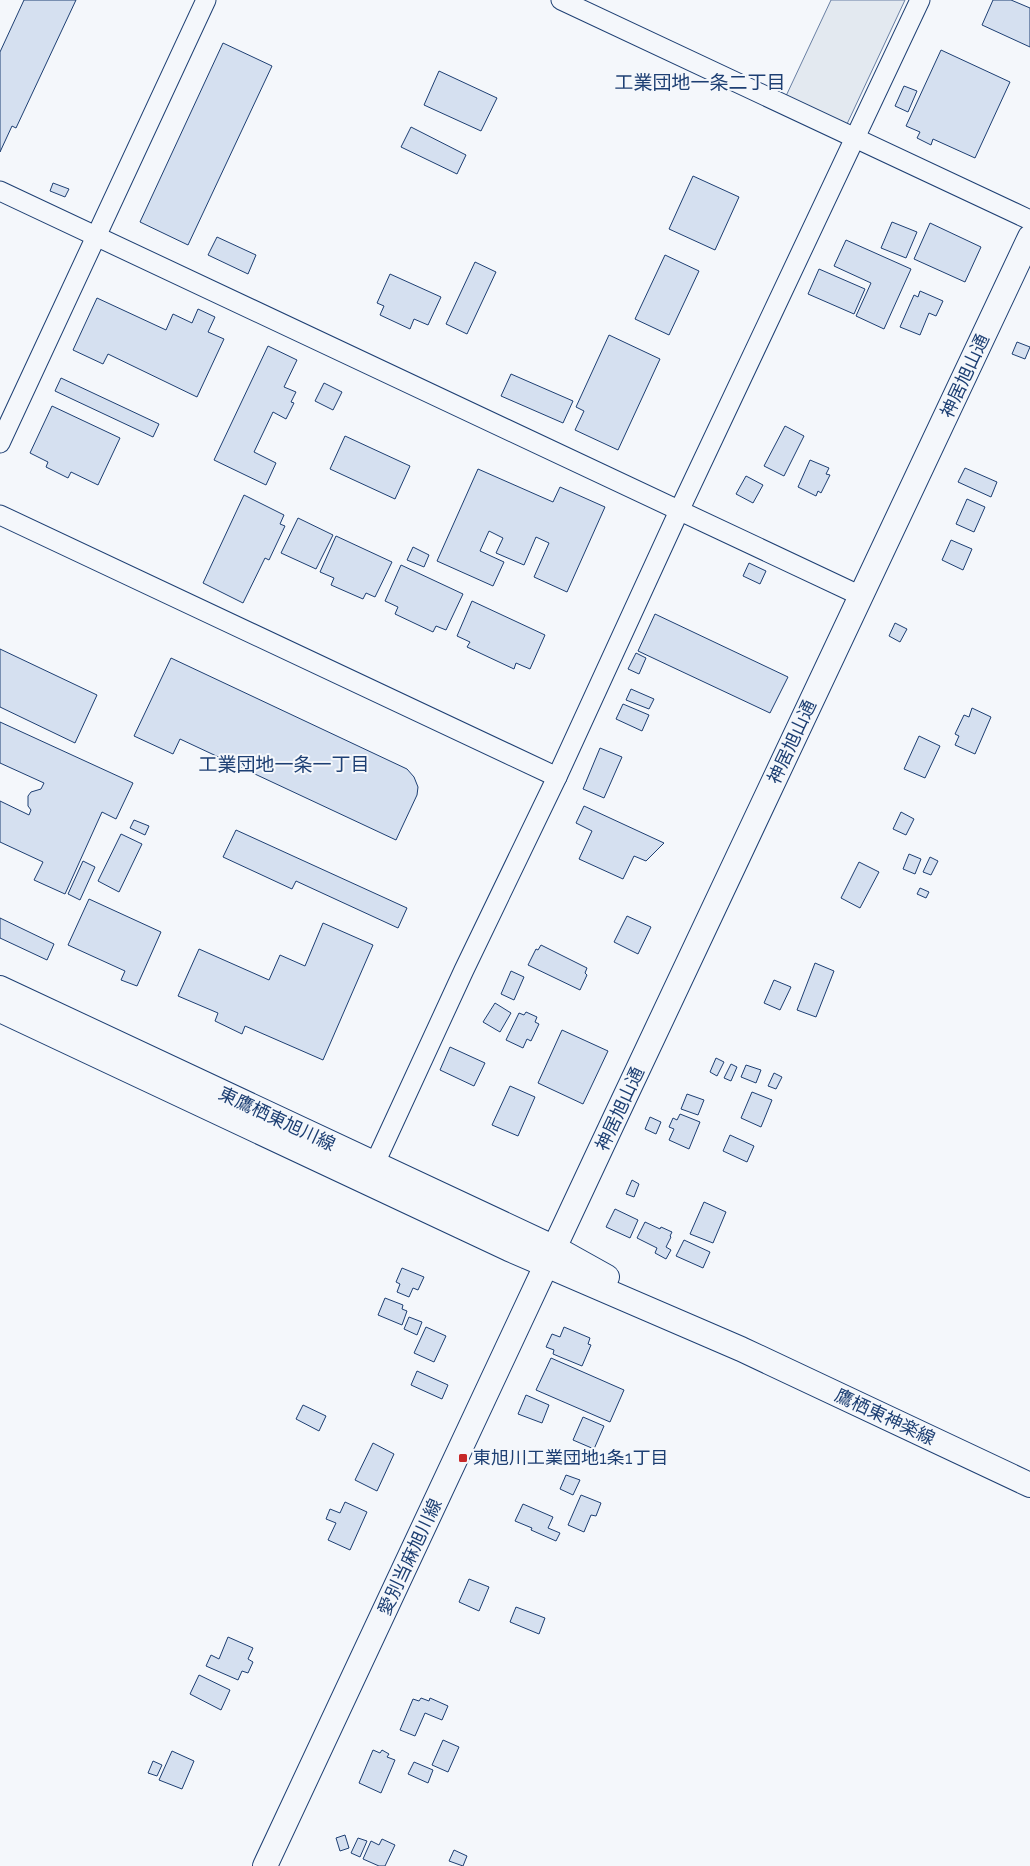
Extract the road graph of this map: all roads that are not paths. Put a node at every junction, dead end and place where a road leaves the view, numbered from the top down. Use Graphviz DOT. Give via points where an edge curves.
graph roads {
  1 [pos="206,0"];
  2 [pos="561,0"];
  3 [pos="920,0"];
  4 [pos="855,138"];
  5 [pos="0,191"];
  6 [pos="1030,220"];
  7 [pos="95,236"];
  8 [pos="1030,237"];
  9 [pos="0,443"];
  10 [pos="679,511"];
  11 [pos="0,515"];
  12 [pos="861,596"];
  13 [pos="557,777"];
  14 [pos="0,988"];
  15 [pos="0,1010"];
  16 [pos="371,1173"];
  17 [pos="550,1257"];
  18 [pos="1030,1485"];
  19 [pos="265,1866"];
  1 -- 7 [label="street"];
  2 -- 4 [label="street"];
  3 -- 4 [label="street"];
  4 -- 6 [label="street"];
  4 -- 10 [label="street"];
  5 -- 7 [label="street"];
  7 -- 9 [label="street"];
  7 -- 10 [label="street"];
  8 -- 12 [label="main road, 神居旭山通"];
  10 -- 12 [label="street"];
  10 -- 13 [label="street"];
  11 -- 13 [label="street"];
  12 -- 17 [label="main road, 神居旭山通"];
  13 -- 16 [label="street"];
  14 -- 16 [label="main road, 東鷹栖東旭川線"];
  15 -- 16 [label="main road, 東鷹栖東旭川線"];
  16 -- 17 [label="main road, 東鷹栖東旭川線"];
  17 -- 18 [label="main road, 鷹栖東神楽線"];
  17 -- 19 [label="main road, 愛別当麻旭川線"];
}
